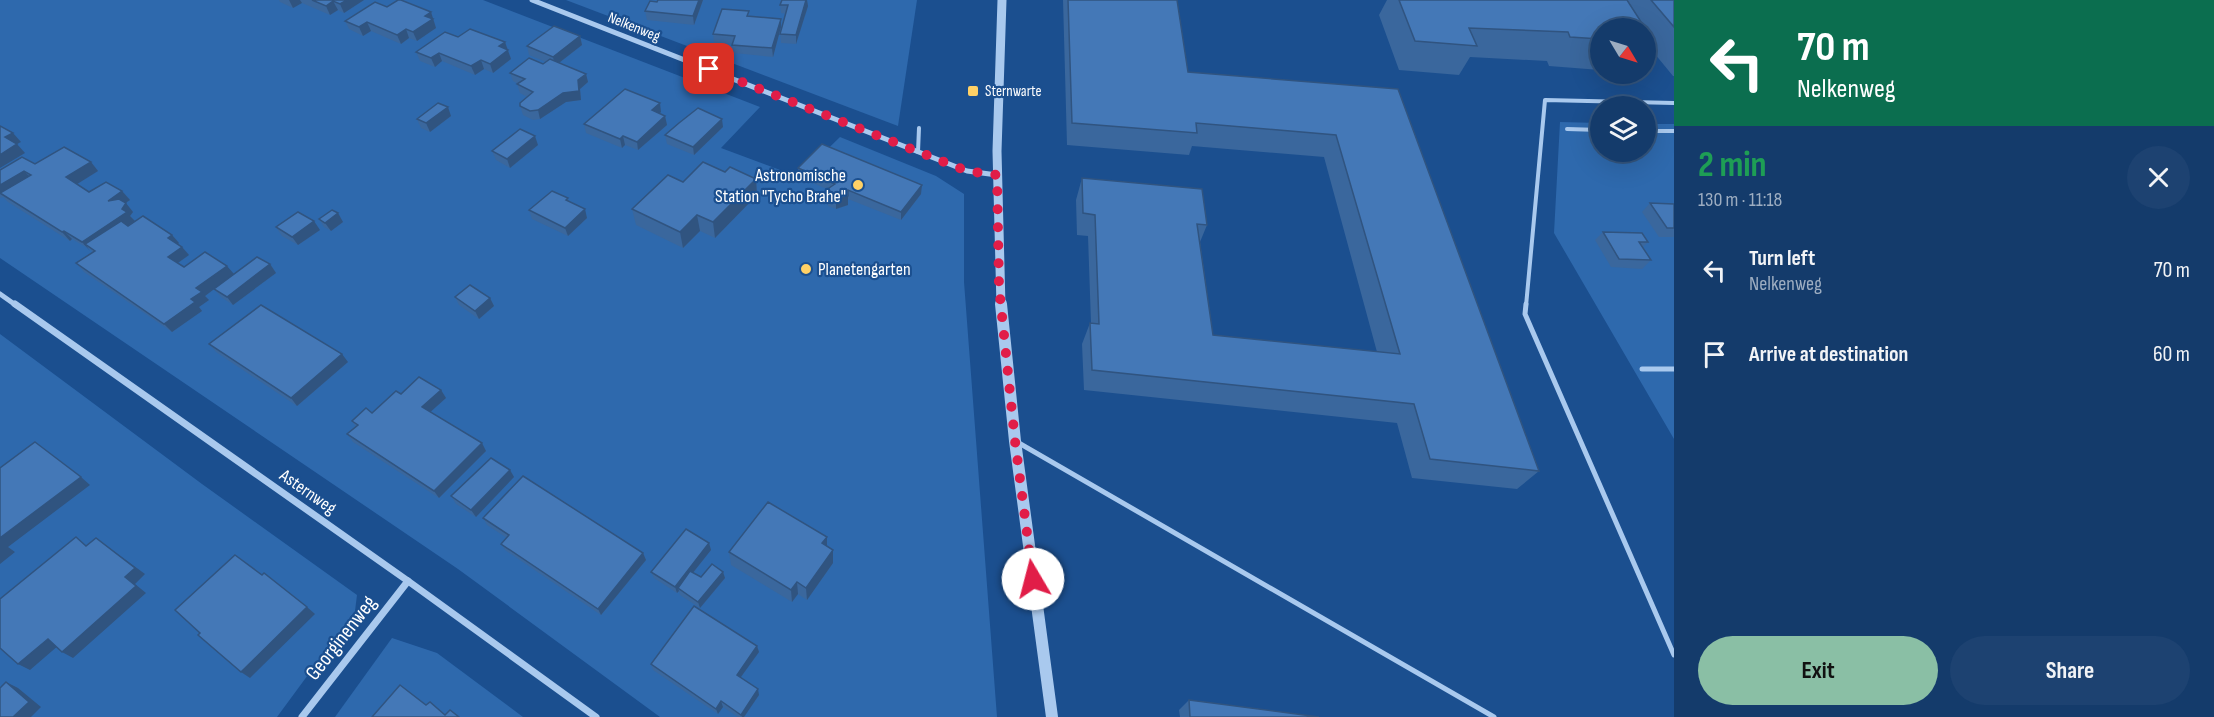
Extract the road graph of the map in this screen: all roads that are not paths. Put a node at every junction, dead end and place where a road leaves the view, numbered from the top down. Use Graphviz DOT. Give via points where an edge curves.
graph roads {
  1 [pos="532,0"];
  2 [pos="1002,0"];
  3 [pos="1674,103"];
  4 [pos="920,128"];
  5 [pos="1567,129"];
  6 [pos="1590,130"];
  7 [pos="1656,131"];
  8 [pos="1674,131"];
  9 [pos="918,152"];
  10 [pos="997,175"];
  11 [pos="0,294"];
  12 [pos="1642,369"];
  13 [pos="1674,369"];
  14 [pos="1015,441"];
  15 [pos="408,581"];
  16 [pos="1674,655"];
  17 [pos="302,717"];
  18 [pos="596,717"];
  19 [pos="1052,717"];
  20 [pos="1494,717"];
  1 -- 9 [label="street, Nelkenweg"];
  2 -- 10 [label="street"];
  3 -- 16 [label="lane" via="1545,100 1525,314"];
  4 -- 9 [label="lane"];
  5 -- 6 [label="lane"];
  7 -- 8 [label="lane"];
  9 -- 10 [label="street, Nelkenweg" via="967,171"];
  10 -- 14 [label="street" via="999,287"];
  11 -- 15 [label="street, Asternweg"];
  12 -- 13 [label="lane"];
  14 -- 19 [label="street"];
  14 -- 20 [label="lane"];
  15 -- 17 [label="street, Georginenweg"];
  15 -- 18 [label="street, Asternweg"];
}
